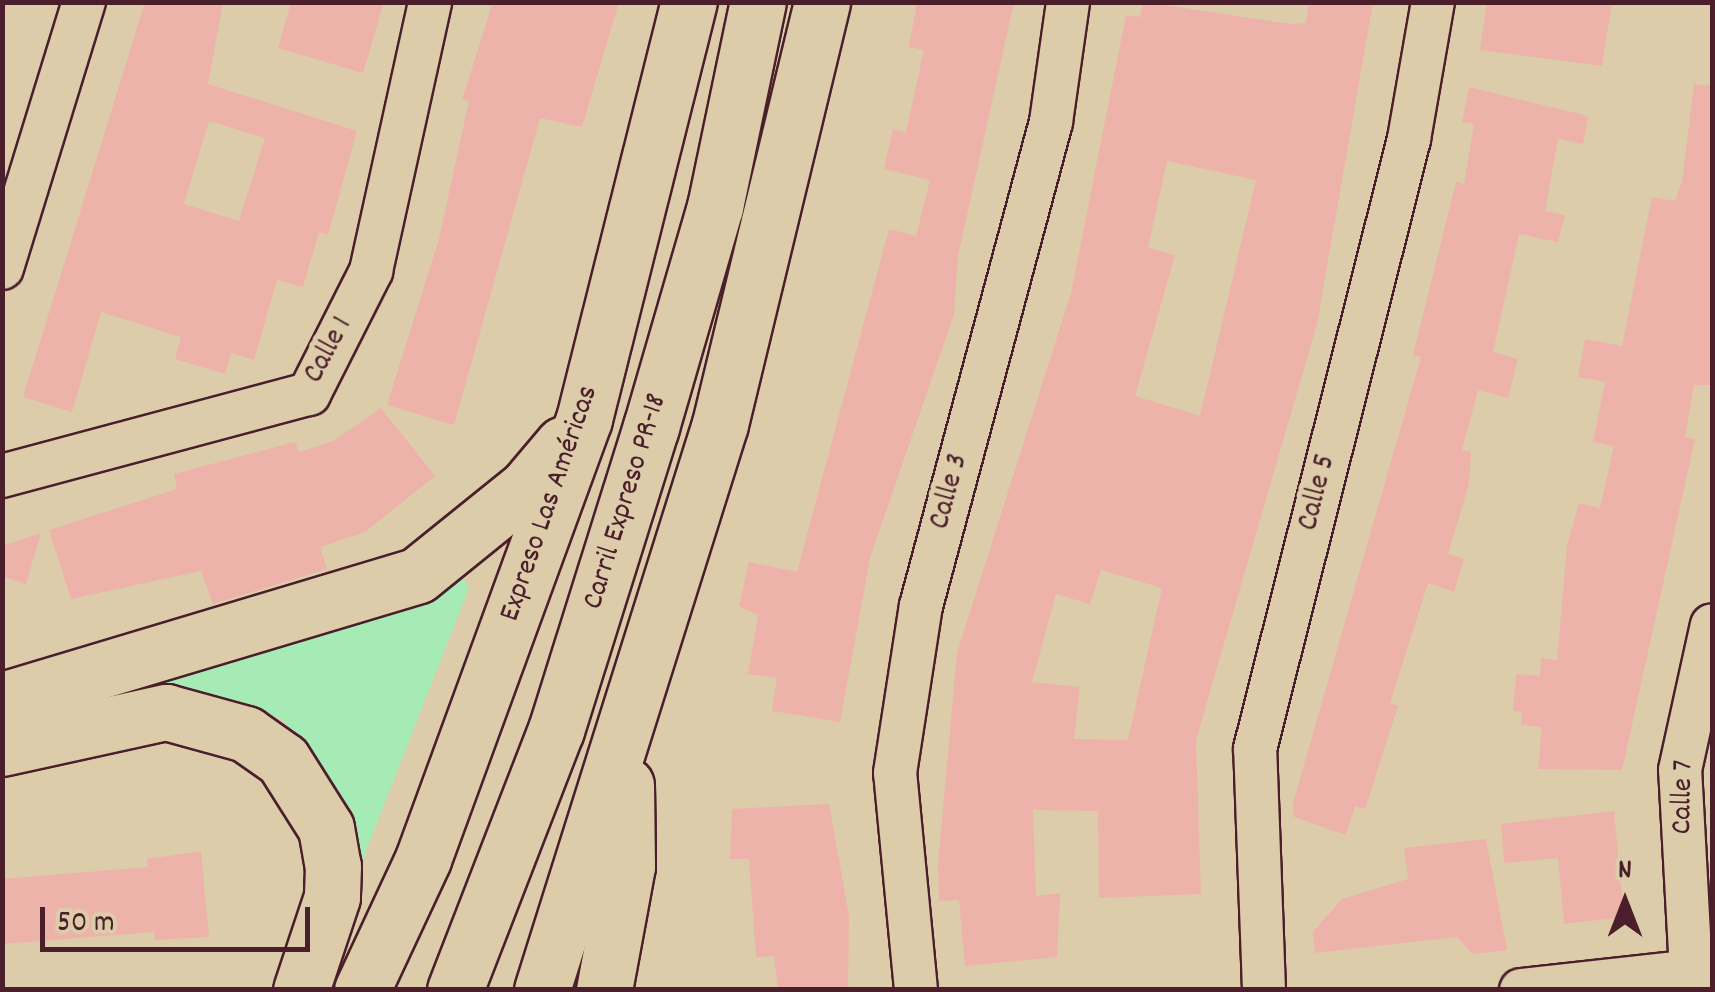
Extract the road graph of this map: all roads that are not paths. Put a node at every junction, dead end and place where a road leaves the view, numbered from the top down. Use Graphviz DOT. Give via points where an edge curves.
graph roads {
  1 [pos="84,2"];
  2 [pos="430,2"];
  3 [pos="688,2"];
  4 [pos="758,2"];
  5 [pos="822,2"];
  6 [pos="1068,2"];
  7 [pos="1433,2"];
  8 [pos="2,268"];
  9 [pos="584,419"];
  10 [pos="2,476"];
  11 [pos="1712,625"];
  12 [pos="2,700"];
  13 [pos="626,745"];
  14 [pos="2,748"];
  15 [pos="1702,970"];
  16 [pos="301,990"];
  17 [pos="362,990"];
  18 [pos="455,990"];
  19 [pos="542,990"];
  20 [pos="604,990"];
  21 [pos="916,990"];
  22 [pos="1264,990"];
  23 [pos="1521,990"];
  1 -- 8 [label="street"];
  2 -- 10 [label="street, Calle 1" via="371,271 310,394"];
  3 -- 9 [label="highway, Expreso Las Américas"];
  4 -- 18 [label="highway, Carril Expreso PR-18" via="715,207 651,427 556,730"];
  5 -- 13 [label="highway" via="720,424"];
  6 -- 21 [label="street, Calle 3" via="1050,122 912,662 895,774"];
  7 -- 22 [label="street, Calle 5" via="1409,139 1255,749"];
  9 -- 12 [label="highway" via="526,488 418,575"];
  9 -- 17 [label="highway, Expreso Las Américas" via="423,858"];
  11 -- 15 [label="street, Calle 7" via="1680,770"];
  13 -- 19 [label="highway"];
  13 -- 20 [label="highway" via="627,866"];
  14 -- 16 [label="highway" via="166,712 246,734 283,760 326,828 333,866 332,897"];
  15 -- 23 [label="street"];
}
